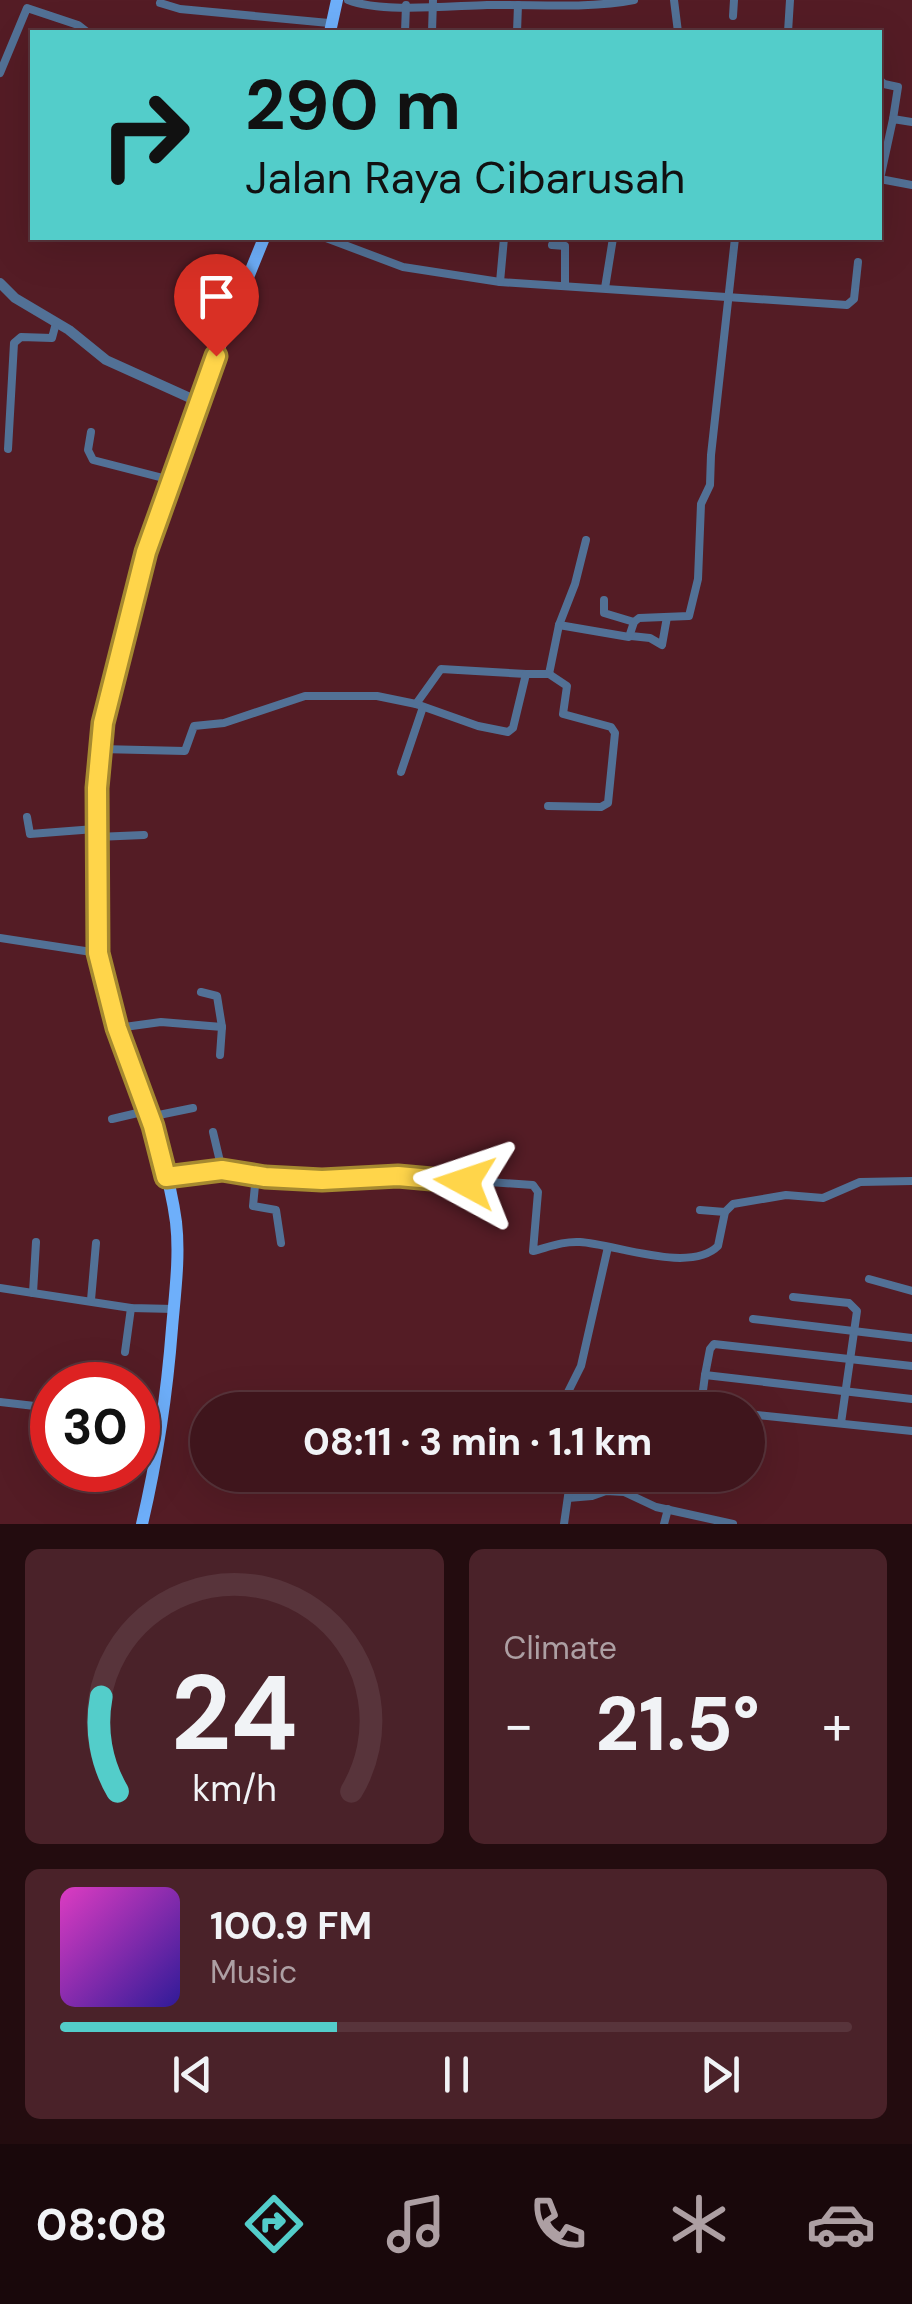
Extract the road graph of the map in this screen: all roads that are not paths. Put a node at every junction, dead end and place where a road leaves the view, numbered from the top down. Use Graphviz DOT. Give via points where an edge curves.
graph roads {
  1 [pos="336,0"];
  2 [pos="348,0"];
  3 [pos="634,0"];
  4 [pos="674,0"];
  5 [pos="734,0"];
  6 [pos="790,0"];
  7 [pos="585,2"];
  8 [pos="610,2"];
  9 [pos="160,3"];
  10 [pos="433,3"];
  11 [pos="524,3"];
  12 [pos="406,5"];
  13 [pos="733,16"];
  14 [pos="329,29"];
  15 [pos="84,30"];
  16 [pos="405,30"];
  17 [pos="432,30"];
  18 [pos="517,30"];
  19 [pos="678,30"];
  20 [pos="788,30"];
  21 [pos="0,73"];
  22 [pos="882,82"];
  23 [pos="882,111"];
  24 [pos="894,116"];
  25 [pos="912,122"];
  26 [pos="882,170"];
  27 [pos="882,179"];
  28 [pos="912,185"];
  29 [pos="264,240"];
  30 [pos="331,240"];
  31 [pos="363,240"];
  32 [pos="504,240"];
  33 [pos="613,240"];
  34 [pos="735,240"];
  35 [pos="565,242"];
  36 [pos="552,245"];
  37 [pos="359,252"];
  38 [pos="858,262"];
  39 [pos="500,282"];
  40 [pos="0,283"];
  41 [pos="565,286"];
  42 [pos="605,288"];
  43 [pos="730,298"];
  44 [pos="56,323"];
  45 [pos="199,402"];
  46 [pos="91,432"];
  47 [pos="8,449"];
  48 [pos="171,480"];
  49 [pos="586,540"];
  50 [pos="604,600"];
  51 [pos="667,617"];
  52 [pos="634,622"];
  53 [pos="560,625"];
  54 [pos="631,636"];
  55 [pos="526,674"];
  56 [pos="549,674"];
  57 [pos="420,706"];
  58 [pos="100,749"];
  59 [pos="401,772"];
  60 [pos="548,806"];
  61 [pos="26,818"];
  62 [pos="96,833"];
  63 [pos="144,835"];
  64 [pos="0,940"];
  65 [pos="98,953"];
  66 [pos="201,992"];
  67 [pos="222,1026"];
  68 [pos="117,1028"];
  69 [pos="220,1055"];
  70 [pos="193,1108"];
  71 [pos="148,1114"];
  72 [pos="112,1118"];
  73 [pos="212,1132"];
  74 [pos="222,1170"];
  75 [pos="256,1175"];
  76 [pos="166,1177"];
  77 [pos="912,1182"];
  78 [pos="700,1210"];
  79 [pos="726,1212"];
  80 [pos="36,1242"];
  81 [pos="281,1243"];
  82 [pos="96,1244"];
  83 [pos="608,1248"];
  84 [pos="869,1279"];
  85 [pos="0,1288"];
  86 [pos="912,1290"];
  87 [pos="33,1293"];
  88 [pos="793,1297"];
  89 [pos="91,1300"];
  90 [pos="131,1308"];
  91 [pos="174,1309"];
  92 [pos="753,1319"];
  93 [pos="852,1330"];
  94 [pos="912,1338"];
  95 [pos="125,1352"];
  96 [pos="849,1359"];
  97 [pos="912,1366"];
  98 [pos="705,1375"];
  99 [pos="845,1390"];
  100 [pos="568,1392"];
  101 [pos="702,1392"];
  102 [pos="912,1398"];
  103 [pos="0,1402"];
  104 [pos="30,1405"];
  105 [pos="160,1414"];
  106 [pos="163,1414"];
  107 [pos="765,1416"];
  108 [pos="841,1423"];
  109 [pos="912,1431"];
  110 [pos="569,1492"];
  111 [pos="568,1498"];
  112 [pos="668,1509"];
  113 [pos="142,1524"];
  114 [pos="564,1524"];
  115 [pos="664,1524"];
  116 [pos="733,1524"];
  1 -- 14 [label="main road"];
  2 -- 12 [label="street"];
  3 -- 8 [label="street"];
  4 -- 19 [label="street"];
  5 -- 13 [label="street"];
  6 -- 20 [label="street"];
  7 -- 8 [label="street"];
  7 -- 11 [label="street"];
  9 -- 14 [label="street"];
  10 -- 11 [label="street"];
  10 -- 12 [label="street"];
  10 -- 17 [label="street"];
  11 -- 18 [label="street"];
  12 -- 16 [label="street"];
  15 -- 21 [label="street" via="27,8"];
  22 -- 24 [label="street" via="898,87"];
  23 -- 24 [label="street"];
  24 -- 25 [label="street"];
  24 -- 26 [label="street"];
  27 -- 28 [label="street"];
  29 -- 45 [label="main road"];
  30 -- 37 [label="street"];
  31 -- 37 [label="street"];
  32 -- 39 [label="street"];
  33 -- 42 [label="street"];
  34 -- 43 [label="street"];
  35 -- 36 [label="street"];
  35 -- 41 [label="street"];
  37 -- 39 [label="street" via="403,267"];
  38 -- 43 [label="street" via="848,305"];
  39 -- 41 [label="street"];
  40 -- 44 [label="street"];
  41 -- 42 [label="street"];
  42 -- 43 [label="street"];
  43 -- 51 [label="street" via="694,602 687,617"];
  44 -- 45 [label="street" via="106,360"];
  44 -- 47 [label="street" via="52,338 21,337 14,343"];
  45 -- 48 [label="main road"];
  46 -- 48 [label="street" via="93,460"];
  48 -- 58 [label="main road" via="146,552"];
  49 -- 53 [label="street"];
  50 -- 52 [label="street" via="606,614"];
  51 -- 52 [label="street"];
  51 -- 54 [label="street" via="662,645"];
  52 -- 54 [label="street"];
  53 -- 54 [label="street"];
  53 -- 56 [label="street"];
  55 -- 56 [label="street"];
  55 -- 57 [label="street" via="440,669"];
  55 -- 57 [label="street" via="509,732"];
  56 -- 60 [label="street" via="566,686 563,714 615,733 608,804"];
  57 -- 58 [label="street" via="377,696 305,696 194,726 186,751"];
  57 -- 59 [label="street"];
  58 -- 62 [label="main road"];
  61 -- 62 [label="street" via="30,834"];
  62 -- 63 [label="street"];
  62 -- 65 [label="main road"];
  64 -- 65 [label="street"];
  65 -- 68 [label="main road"];
  66 -- 67 [label="street" via="217,996"];
  67 -- 68 [label="street" via="161,1022"];
  67 -- 69 [label="street"];
  68 -- 71 [label="main road"];
  70 -- 71 [label="street"];
  71 -- 72 [label="street"];
  71 -- 76 [label="main road"];
  73 -- 74 [label="street"];
  74 -- 75 [label="street"];
  74 -- 76 [label="street"];
  75 -- 81 [label="street" via="253,1205 276,1210"];
  75 -- 83 [label="street" via="532,1186 538,1192 534,1251 565,1242"];
  76 -- 91 [label="main road" via="176,1227"];
  77 -- 79 [label="street" via="860,1182 830,1196 776,1196 734,1204"];
  78 -- 79 [label="street"];
  79 -- 83 [label="street" via="718,1246 706,1255"];
  80 -- 87 [label="street"];
  82 -- 89 [label="street"];
  83 -- 100 [label="street" via="581,1366"];
  84 -- 86 [label="street"];
  85 -- 87 [label="street"];
  87 -- 89 [label="street"];
  88 -- 93 [label="street" via="853,1304 858,1313"];
  89 -- 90 [label="street"];
  90 -- 91 [label="street"];
  90 -- 95 [label="street"];
  91 -- 106 [label="main road"];
  92 -- 93 [label="street"];
  93 -- 94 [label="street"];
  93 -- 96 [label="street"];
  96 -- 97 [label="street"];
  96 -- 98 [label="street" via="714,1344"];
  96 -- 99 [label="street"];
  98 -- 99 [label="street"];
  98 -- 101 [label="street"];
  99 -- 102 [label="street"];
  99 -- 108 [label="street"];
  103 -- 104 [label="street"];
  105 -- 106 [label="street"];
  106 -- 113 [label="main road"];
  107 -- 108 [label="street"];
  108 -- 109 [label="street"];
  110 -- 111 [label="street"];
  111 -- 112 [label="street" via="624,1492"];
  111 -- 114 [label="street"];
  112 -- 115 [label="street"];
  112 -- 116 [label="street"];
}
